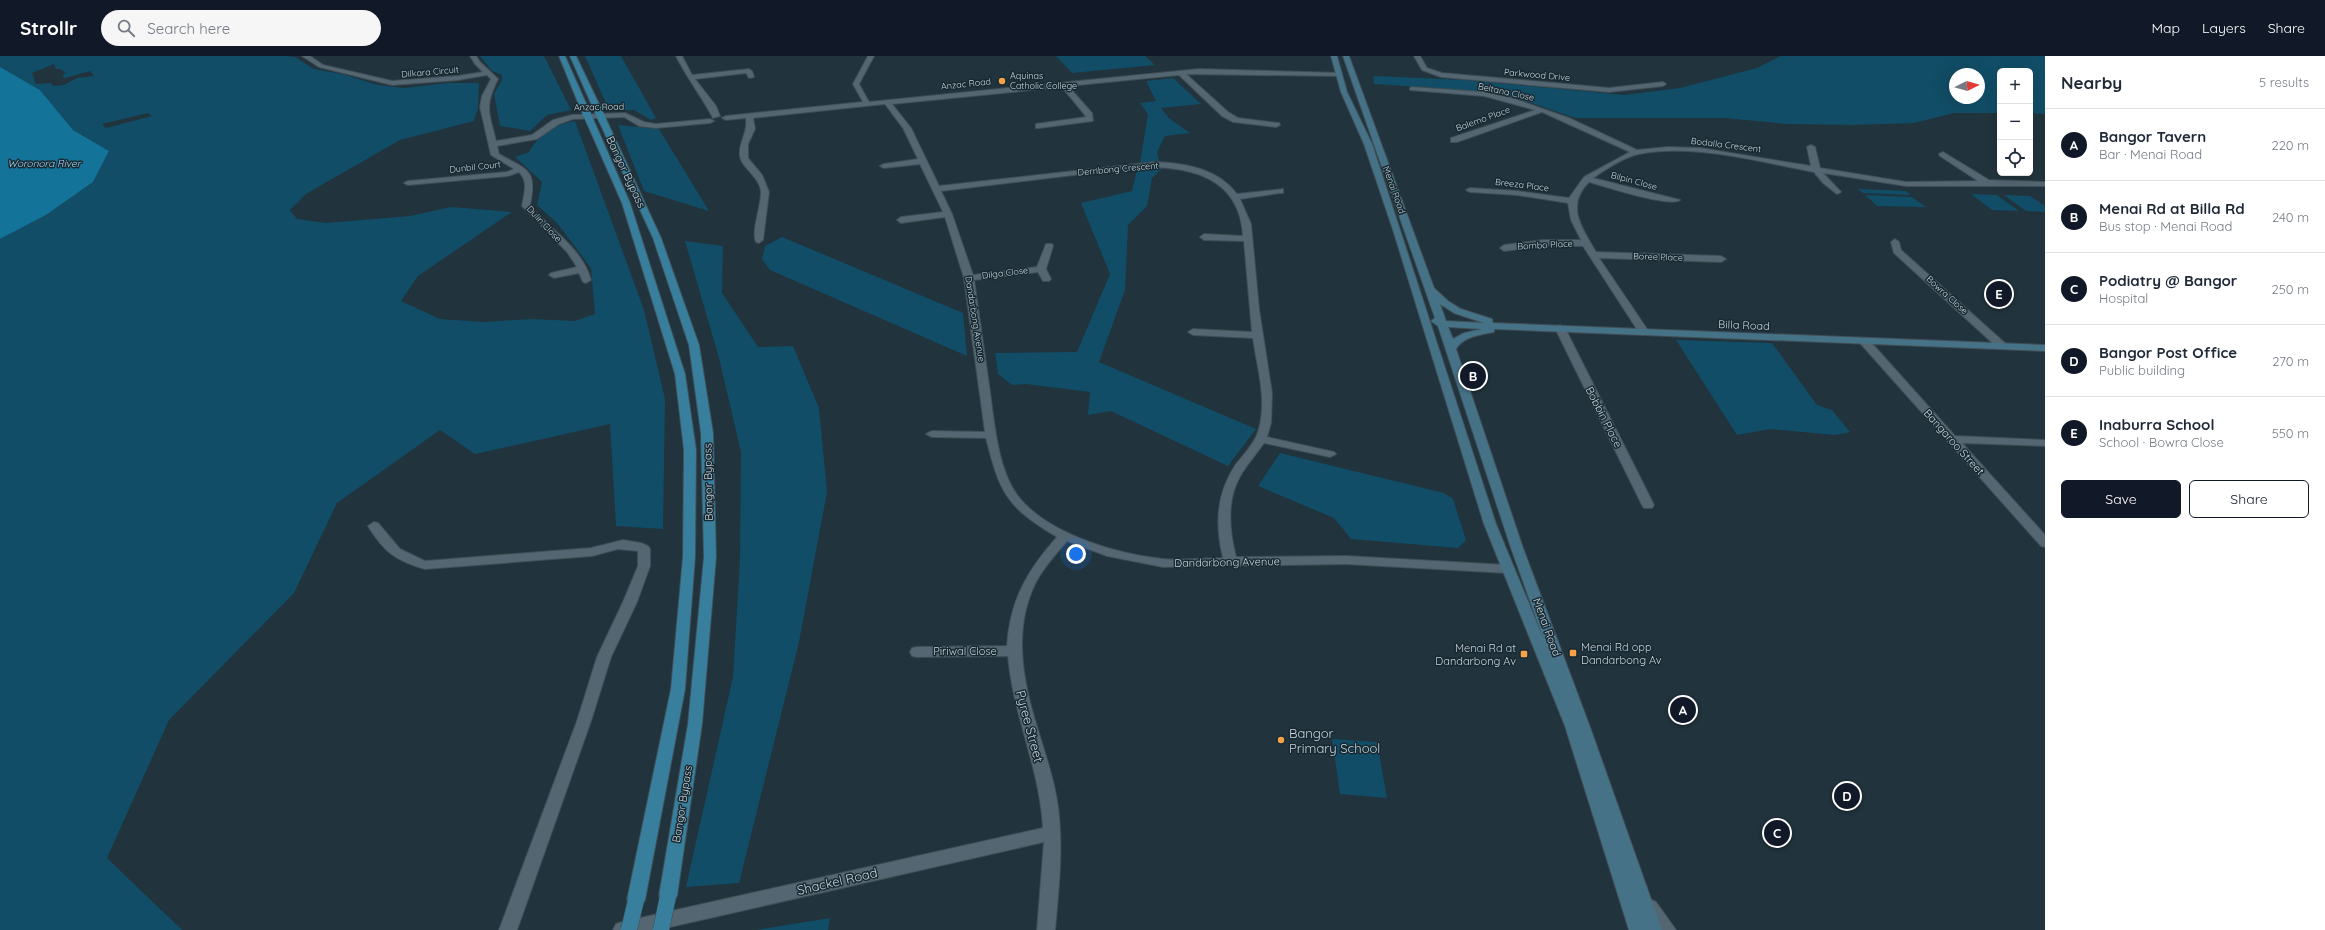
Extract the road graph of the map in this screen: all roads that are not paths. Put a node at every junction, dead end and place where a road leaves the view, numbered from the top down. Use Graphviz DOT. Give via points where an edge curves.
graph roads {
  1 [pos="305,56"];
  2 [pos="473,56"];
  3 [pos="562,56"];
  4 [pos="573,56"];
  5 [pos="679,56"];
  6 [pos="870,56"];
  7 [pos="1334,56"];
  8 [pos="1346,56"];
  9 [pos="1418,56"];
  10 [pos="488,72"];
  11 [pos="1181,73"];
  12 [pos="1338,74"];
  13 [pos="1352,75"];
  14 [pos="690,77"];
  15 [pos="751,78"];
  16 [pos="1063,84"];
  17 [pos="1663,84"];
  18 [pos="1412,88"];
  19 [pos="888,102"];
  20 [pos="867,104"];
  21 [pos="1542,110"];
  22 [pos="749,117"];
  23 [pos="713,118"];
  24 [pos="596,120"];
  25 [pos="1276,125"];
  26 [pos="1039,126"];
  27 [pos="1454,140"];
  28 [pos="492,144"];
  29 [pos="1811,147"];
  30 [pos="1636,152"];
  31 [pos="1943,154"];
  32 [pos="924,161"];
  33 [pos="884,166"];
  34 [pos="520,169"];
  35 [pos="1815,169"];
  36 [pos="1587,179"];
  37 [pos="408,183"];
  38 [pos="1987,183"];
  39 [pos="2045,184"];
  40 [pos="937,189"];
  41 [pos="1470,190"];
  42 [pos="1280,191"];
  43 [pos="1837,192"];
  44 [pos="1237,197"];
  45 [pos="1676,200"];
  46 [pos="1572,201"];
  47 [pos="948,214"];
  48 [pos="901,220"];
  49 [pos="1204,237"];
  50 [pos="1248,239"];
  51 [pos="759,240"];
  52 [pos="1895,242"];
  53 [pos="1586,243"];
  54 [pos="1049,246"];
  55 [pos="1504,248"];
  56 [pos="1594,255"];
  57 [pos="1721,259"];
  58 [pos="583,269"];
  59 [pos="1041,269"];
  60 [pos="1424,274"];
  61 [pos="554,275"];
  62 [pos="969,278"];
  63 [pos="1046,279"];
  64 [pos="586,280"];
  65 [pos="1419,298"];
  66 [pos="1442,324"];
  67 [pos="1539,327"];
  68 [pos="1560,328"];
  69 [pos="1193,332"];
  70 [pos="1644,332"];
  71 [pos="1258,335"];
  72 [pos="1864,341"];
  73 [pos="2002,346"];
  74 [pos="2045,348"];
  75 [pos="1451,350"];
  76 [pos="1437,357"];
  77 [pos="932,434"];
  78 [pos="991,435"];
  79 [pos="1262,439"];
  80 [pos="1952,439"];
  81 [pos="2045,443"];
  82 [pos="1330,454"];
  83 [pos="1648,505"];
  84 [pos="374,526"];
  85 [pos="1065,536"];
  86 [pos="2045,543"];
  87 [pos="1231,563"];
  88 [pos="1507,569"];
  89 [pos="1526,570"];
  90 [pos="1013,651"];
  91 [pos="917,652"];
  92 [pos="1052,832"];
  93 [pos="1638,890"];
  94 [pos="508,930"];
  95 [pos="622,930"];
  96 [pos="629,930"];
  97 [pos="661,930"];
  98 [pos="1046,930"];
  99 [pos="1638,930"];
  100 [pos="1653,930"];
  101 [pos="1667,930"];
  1 -- 10 [label="street, Dilkara Circuit" via="321,66 392,83 458,78"];
  2 -- 10 [label="street"];
  3 -- 24 [label="main road, Bangor Bypass, bridge" via="585,110"];
  4 -- 24 [label="main road, Bangor Bypass, bridge" via="597,108"];
  5 -- 14 [label="street"];
  6 -- 20 [label="street" via="856,84"];
  7 -- 12 [label="main road, Menai Road"];
  8 -- 13 [label="main road, Menai Road"];
  9 -- 17 [label="street, Parkwood Drive" via="1424,69 1441,75 1609,90"];
  10 -- 28 [label="street" via="495,79 484,101"];
  11 -- 12 [label="street, Anzac Road" via="1222,70"];
  11 -- 16 [label="street, Anzac Road"];
  11 -- 25 [label="street" via="1225,114 1236,120"];
  12 -- 13 [label="main road, Anzac Road"];
  12 -- 65 [label="main road, Menai Road" via="1372,154"];
  13 -- 60 [label="main road, Menai Road"];
  14 -- 15 [label="street" via="749,71"];
  14 -- 23 [label="street" via="712,106"];
  16 -- 19 [label="street, Anzac Road"];
  16 -- 26 [label="street" via="1090,119"];
  18 -- 21 [label="street, Beltana Close" via="1493,96"];
  19 -- 20 [label="street, Anzac Road"];
  19 -- 32 [label="street, Dandarbong Avenue" via="907,128"];
  20 -- 22 [label="street, Anzac Road"];
  21 -- 27 [label="street, Balemo Place"];
  21 -- 30 [label="street, Beltana Close"];
  22 -- 23 [label="street, Anzac Road"];
  22 -- 51 [label="street" via="751,129 744,144 744,158 758,175 765,192"];
  23 -- 28 [label="street, Anzac Road" via="656,126 642,124 625,115 572,117 556,122 534,137"];
  24 -- 96 [label="main road, Bangor Bypass, bridge" via="626,204 680,374 690,450 689,557 678,689"];
  24 -- 97 [label="main road, Bangor Bypass, bridge" via="657,238 694,345 707,433 709,564 695,724"];
  28 -- 34 [label="street" via="495,155 500,160"];
  29 -- 35 [label="street" via="1812,164"];
  30 -- 35 [label="street, Bodalla Crescent" via="1707,151"];
  30 -- 36 [label="street, Bodalla Crescent"];
  31 -- 38 [label="street"];
  32 -- 33 [label="street"];
  32 -- 40 [label="street, Dandarbong Avenue"];
  34 -- 37 [label="street, Dunbil Court" via="508,174 442,181 430,176"];
  34 -- 58 [label="street, Dulin Close" via="530,180 526,206 576,258"];
  35 -- 38 [label="street, Bodalla Crescent" via="1906,184"];
  35 -- 43 [label="street"];
  36 -- 45 [label="street, Bilpin Close"];
  36 -- 46 [label="street, Bodalla Crescent"];
  38 -- 39 [label="street, Bodalla Crescent"];
  40 -- 44 [label="street, Derribong Crescent" via="1161,165 1200,171 1225,184"];
  40 -- 47 [label="street, Dandarbong Avenue"];
  41 -- 46 [label="street, Breeza Place" via="1517,193"];
  42 -- 44 [label="street"];
  44 -- 50 [label="street, Derribong Crescent" via="1243,210"];
  46 -- 53 [label="street" via="1575,223"];
  47 -- 48 [label="street"];
  47 -- 62 [label="street, Dandarbong Avenue"];
  49 -- 50 [label="street"];
  50 -- 71 [label="street, Derribong Crescent"];
  52 -- 73 [label="street, Bowra Close" via="1898,251"];
  53 -- 55 [label="street, Bombo Place" via="1543,243"];
  53 -- 56 [label="street"];
  54 -- 59 [label="street, Dilga Close"];
  56 -- 57 [label="street, Boree Place"];
  56 -- 70 [label="street"];
  58 -- 61 [label="street"];
  58 -- 64 [label="street, Dulin Close"];
  59 -- 62 [label="street, Dilga Close"];
  59 -- 63 [label="street, Dilga Close"];
  60 -- 66 [label="main road, Menai Road"];
  60 -- 67 [label="main road" via="1440,301 1458,311 1486,320"];
  62 -- 78 [label="street, Dandarbong Avenue"];
  65 -- 66 [label="main road, Menai Road" via="1428,315"];
  65 -- 76 [label="main road, Menai Road"];
  66 -- 67 [label="main road, Billa Road"];
  66 -- 75 [label="main road, Menai Road"];
  66 -- 76 [label="main road, Menai Road" via="1434,333"];
  67 -- 68 [label="main road, Billa Road"];
  67 -- 75 [label="main road" via="1507,328 1466,335 1457,340"];
  68 -- 70 [label="main road, Billa Road"];
  68 -- 83 [label="street, Bobbin Place"];
  69 -- 71 [label="street"];
  70 -- 72 [label="main road, Billa Road"];
  71 -- 79 [label="street, Derribong Crescent" via="1267,393 1267,413"];
  72 -- 73 [label="main road, Billa Road"];
  72 -- 80 [label="street, Bangaroo Street"];
  73 -- 74 [label="main road, Billa Road"];
  75 -- 89 [label="main road, Menai Road"];
  76 -- 88 [label="main road, Menai Road" via="1487,516"];
  77 -- 78 [label="street"];
  78 -- 85 [label="street, Dandarbong Avenue" via="1001,475 1013,498 1034,518"];
  79 -- 82 [label="street"];
  79 -- 87 [label="street, Derribong Crescent" via="1235,475 1226,493 1223,516"];
  80 -- 81 [label="street"];
  80 -- 86 [label="street, Bangaroo Street"];
  84 -- 94 [label="street" via="385,543 402,559 425,566 592,552 630,543 644,549 644,566 604,657 584,721"];
  85 -- 87 [label="street, Dandarbong Avenue" via="1107,552 1163,563"];
  85 -- 90 [label="street, Pyree Street" via="1044,557 1027,585 1016,617"];
  87 -- 88 [label="street, Dandarbong Avenue" via="1346,560"];
  88 -- 89 [label="main road, Dandarbong Avenue"];
  88 -- 99 [label="main road, Menai Road" via="1572,726"];
  89 -- 93 [label="main road, Menai Road"];
  90 -- 91 [label="street, Piriwal Close"];
  90 -- 92 [label="street, Pyree Street" via="1020,691 1049,799"];
  92 -- 95 [label="street, Shackel Road"];
  92 -- 98 [label="street, Pyree Street"];
  93 -- 100 [label="main road, Menai Road"];
  93 -- 101 [label="street"];
}
